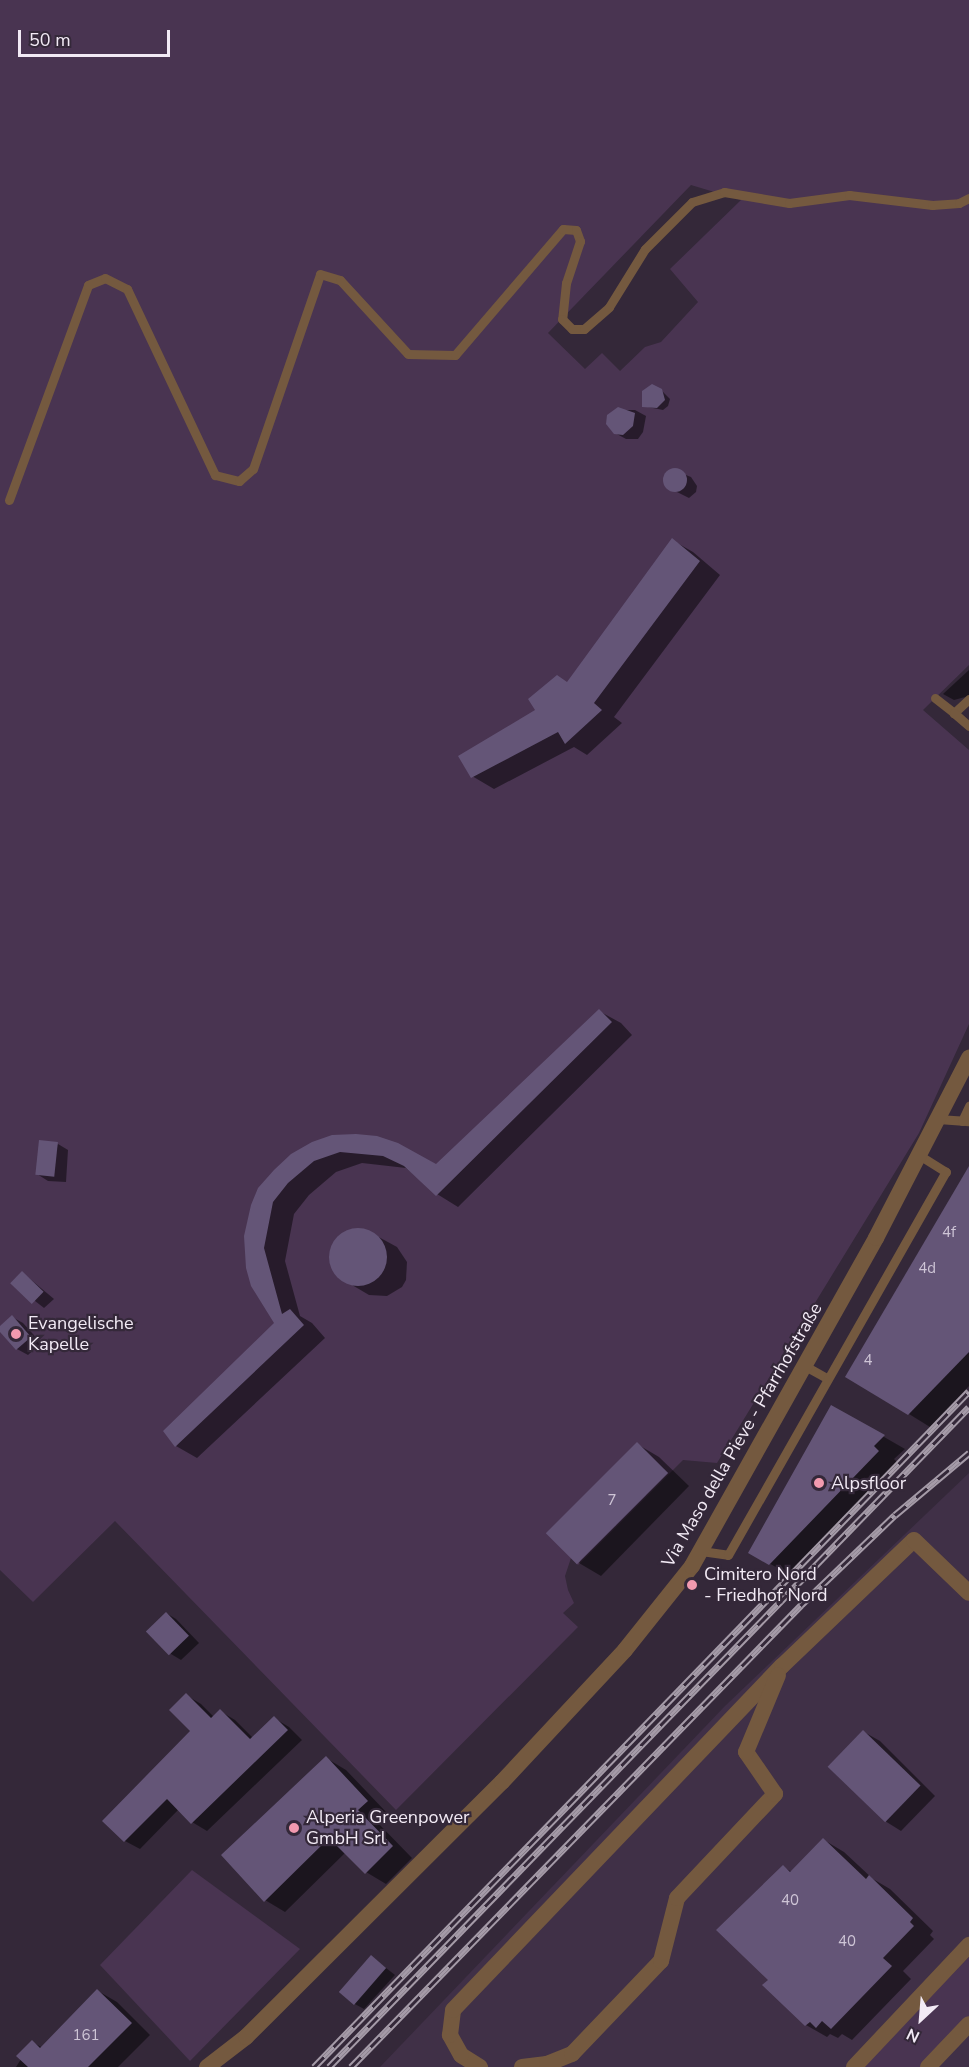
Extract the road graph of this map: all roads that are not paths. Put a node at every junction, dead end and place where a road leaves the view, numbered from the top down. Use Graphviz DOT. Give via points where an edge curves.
graph roads {
  1 [pos="969,198"];
  2 [pos="9,500"];
  3 [pos="935,698"];
  4 [pos="969,699"];
  5 [pos="954,713"];
  6 [pos="969,726"];
  7 [pos="969,1058"];
  8 [pos="969,1106"];
  9 [pos="938,1119"];
  10 [pos="965,1121"];
  11 [pos="919,1155"];
  12 [pos="805,1366"];
  13 [pos="828,1379"];
  14 [pos="701,1551"];
  15 [pos="969,1593"];
  16 [pos="782,1666"];
  17 [pos="969,1944"];
  18 [pos="967,2029"];
  19 [pos="207,2067"];
  20 [pos="480,2067"];
  21 [pos="522,2067"];
  22 [pos="854,2067"];
  23 [pos="928,2067"];
  1 -- 2 [label="lane" via="959,203 932,205 849,195 789,203 724,192 692,202 645,249 609,307 584,329 572,330 562,319 566,283 580,241 576,230 563,229 455,355 408,354 340,280 320,274 253,469 239,481 215,475 127,289 105,278 88,285"];
  3 -- 5 [label="lane"];
  4 -- 5 [label="lane"];
  5 -- 6 [label="lane"];
  7 -- 9 [label="street, Via Maso della Pieve - Pfarrhofstraße"];
  8 -- 10 [label="lane"];
  9 -- 10 [label="lane"];
  9 -- 11 [label="street, Via Maso della Pieve - Pfarrhofstraße"];
  11 -- 12 [label="street, Via Maso della Pieve - Pfarrhofstraße"];
  11 -- 13 [label="lane" via="946,1172"];
  12 -- 13 [label="lane"];
  12 -- 14 [label="street, Via Maso della Pieve - Pfarrhofstraße"];
  13 -- 14 [label="lane" via="728,1555"];
  14 -- 19 [label="street, Via Maso della Pieve - Pfarrhofstraße" via="625,1650 501,1782 246,2037"];
  15 -- 16 [label="street" via="914,1540"];
  16 -- 20 [label="street" via="453,2010 450,2035 461,2055"];
  16 -- 21 [label="street" via="746,1752 775,1794 677,1898 661,1961 572,2054 547,2064"];
  17 -- 22 [label="street"];
  18 -- 23 [label="street"];
}
